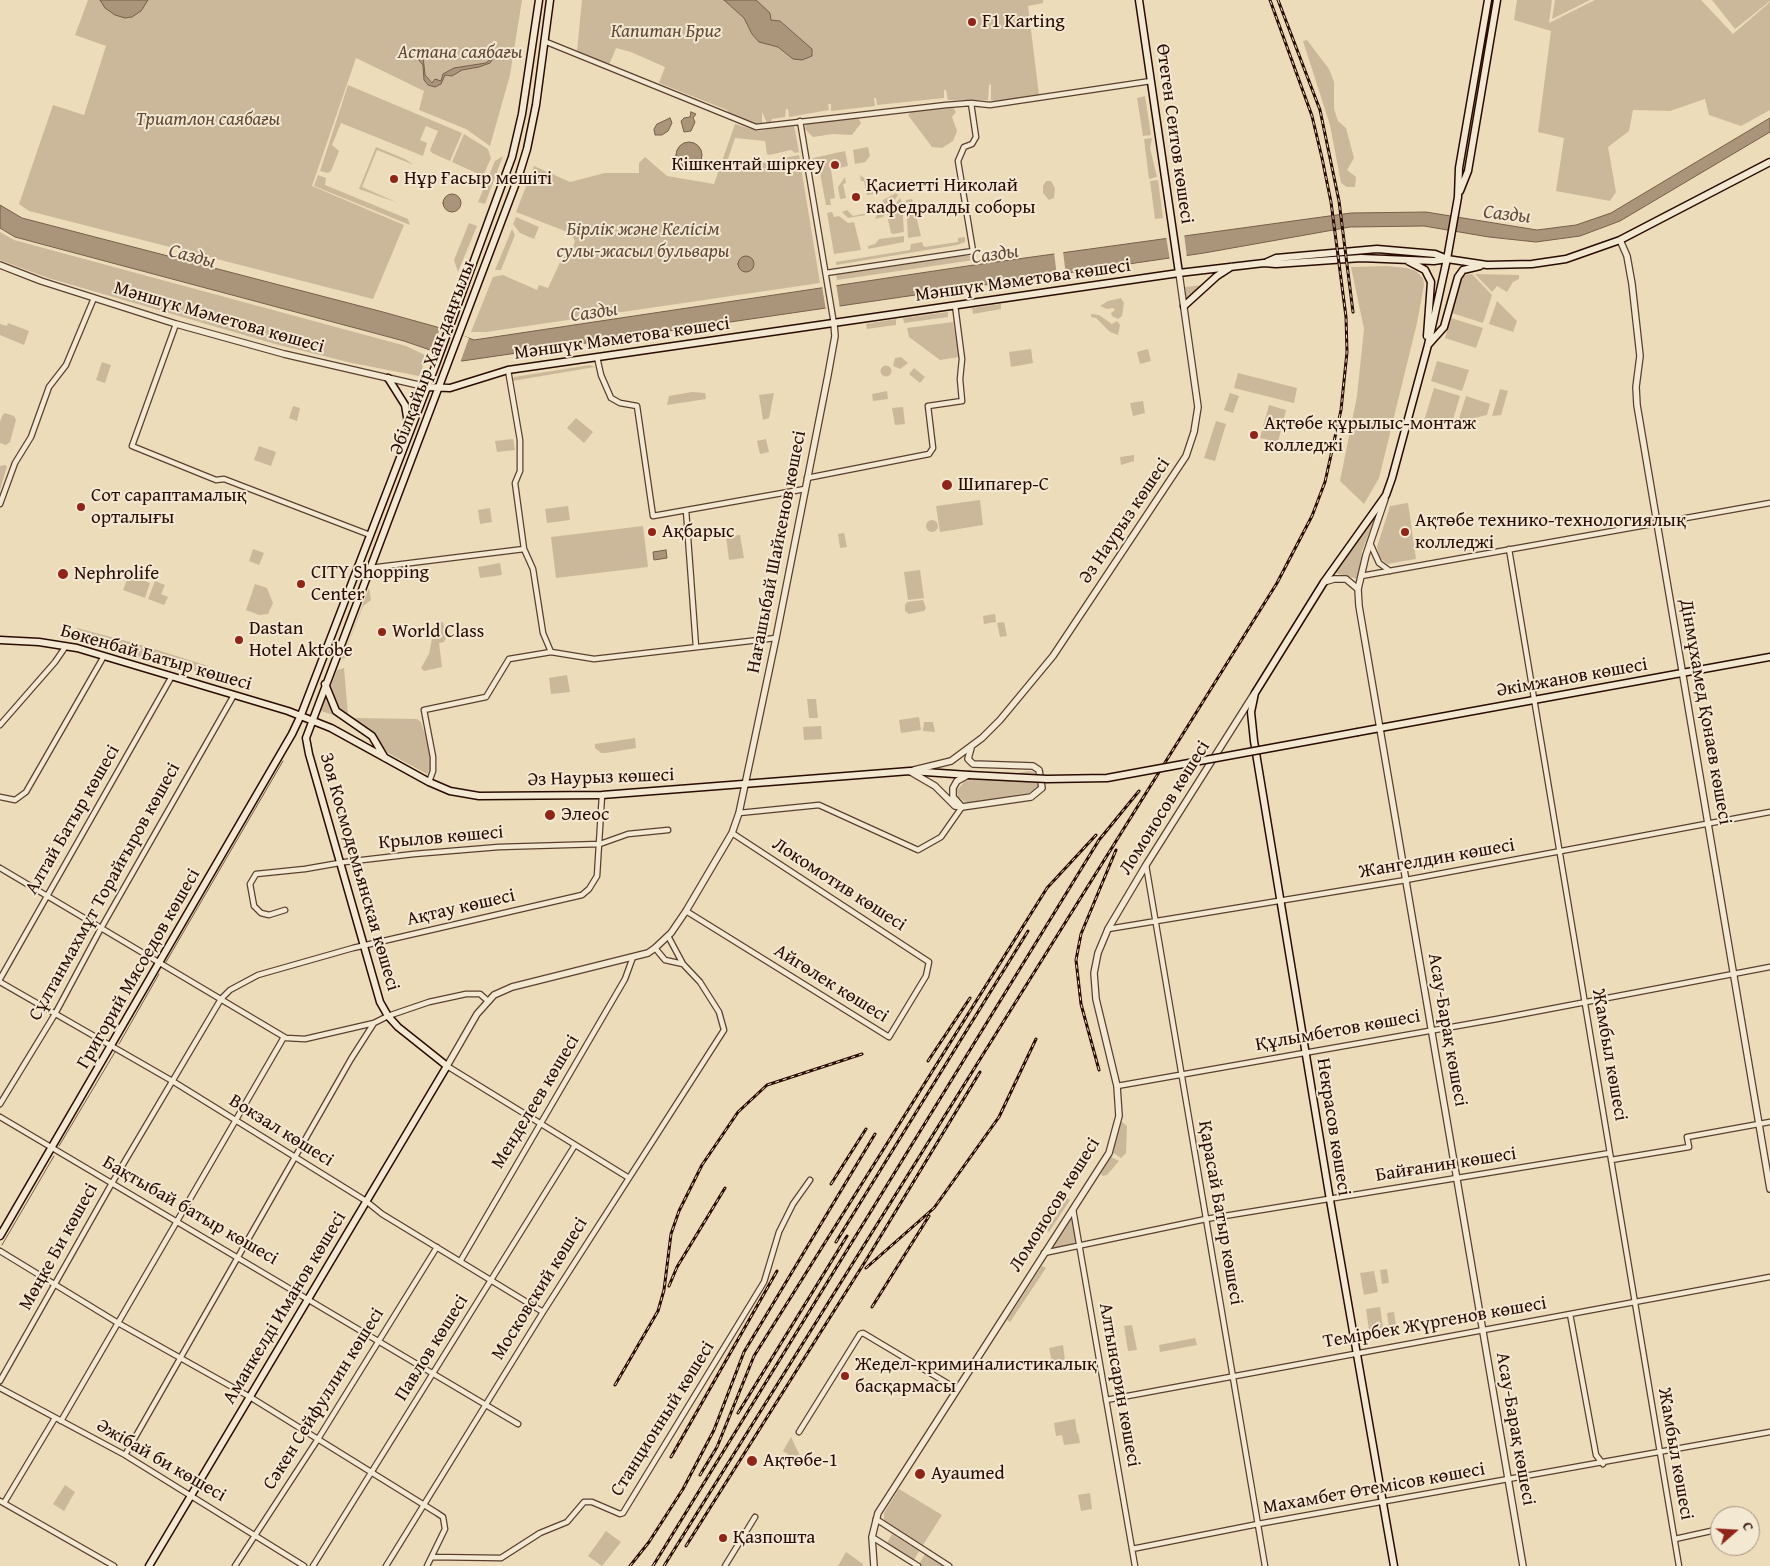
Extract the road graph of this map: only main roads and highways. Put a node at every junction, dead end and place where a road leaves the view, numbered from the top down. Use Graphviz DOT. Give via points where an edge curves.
graph roads {
  1 [pos="538,0"];
  2 [pos="550,0"];
  3 [pos="1139,0"];
  4 [pos="1488,0"];
  5 [pos="1497,0"];
  6 [pos="1477,63"];
  7 [pos="1486,65"];
  8 [pos="512,157"];
  9 [pos="1770,162"];
  10 [pos="519,175"];
  11 [pos="1458,197"];
  12 [pos="479,245"];
  13 [pos="1402,259"];
  14 [pos="1448,259"];
  15 [pos="1264,263"];
  16 [pos="1486,265"];
  17 [pos="1234,266"];
  18 [pos="482,270"];
  19 [pos="1179,273"];
  20 [pos="1184,306"];
  21 [pos="1428,345"];
  22 [pos="388,378"];
  23 [pos="427,387"];
  24 [pos="437,389"];
  25 [pos="409,432"];
  26 [pos="405,443"];
  27 [pos="415,447"];
  28 [pos="387,491"];
  29 [pos="396,495"];
  30 [pos="0,640"];
  31 [pos="324,655"];
  32 [pos="1770,657"];
  33 [pos="335,659"];
  34 [pos="326,684"];
  35 [pos="1255,692"];
  36 [pos="301,715"];
  37 [pos="311,719"];
  38 [pos="386,759"];
  39 [pos="968,775"];
  40 [pos="447,1066"];
  41 [pos="0,1236"];
  42 [pos="149,1566"];
  43 [pos="1394,1566"];
  1 -- 8 [label="main road, Әбілқайыр Хан даңғылы" via="522,114"];
  2 -- 10 [label="main road, Әбілқайыр Хан даңғылы" via="528,149"];
  3 -- 19 [label="main road, Өтеген Сеитов көшесі"];
  4 -- 6 [label="main road"];
  5 -- 7 [label="main road"];
  6 -- 7 [label="main road"];
  6 -- 11 [label="main road" via="1459,168"];
  7 -- 11 [label="main road" via="1468,171"];
  8 -- 10 [label="main road"];
  8 -- 12 [label="main road, Әбілқайыр Хан даңғылы"];
  9 -- 16 [label="main road, Мәншүк Мәметова көшесі" via="1620,240 1566,259"];
  10 -- 18 [label="main road, Әбілқайыр Хан даңғылы"];
  11 -- 14 [label="main road"];
  12 -- 18 [label="main road" via="477,259"];
  12 -- 23 [label="main road, Әбілқайыр Хан даңғылы"];
  13 -- 14 [label="main road, Мәншүк Мәметова көшесі"];
  13 -- 15 [label="main road, Мәншүк Мәметова көшесі"];
  13 -- 21 [label="main road" via="1425,270 1430,278"];
  14 -- 15 [label="main road, Мәншүк Мәметова көшесі" via="1435,254 1377,249 1276,258"];
  14 -- 16 [label="main road, Мәншүк Мәметова көшесі"];
  14 -- 21 [label="main road"];
  15 -- 17 [label="main road, Мәншүк Мәметова көшесі"];
  16 -- 21 [label="main road" via="1460,273 1444,327"];
  17 -- 19 [label="main road, Мәншүк Мәметова көшесі"];
  17 -- 20 [label="main road"];
  18 -- 24 [label="main road, Әбілқайыр Хан даңғылы"];
  19 -- 24 [label="main road, Мәншүк Мәметова көшесі" via="508,370 460,386"];
  21 -- 35 [label="main road, Ломоносов көшесі" via="1385,498 1324,582"];
  22 -- 25 [label="main road" via="405,404"];
  23 -- 24 [label="main road, Мәншүк Мәметова көшесі"];
  23 -- 25 [label="main road, Әбілқайыр Хан даңғылы"];
  24 -- 27 [label="main road, Әбілқайыр Хан даңғылы"];
  25 -- 26 [label="main road, Әбілқайыр Хан даңғылы"];
  26 -- 27 [label="main road"];
  26 -- 28 [label="main road, Әбілқайыр Хан даңғылы"];
  27 -- 29 [label="main road, Әбілқайыр Хан даңғылы"];
  28 -- 29 [label="main road"];
  28 -- 31 [label="main road, Әбілқайыр Хан даңғылы"];
  29 -- 33 [label="main road, Әбілқайыр Хан даңғылы"];
  30 -- 36 [label="main road, Бөкенбай Батыр көшесі" via="66,646"];
  31 -- 33 [label="main road"];
  31 -- 36 [label="main road, Әбілқайыр Хан даңғылы"];
  32 -- 39 [label="main road, Әкімжанов көшесі, bridge" via="1107,778"];
  33 -- 34 [label="main road, Әбілқайыр Хан даңғылы"];
  34 -- 37 [label="main road, Әбілқайыр Хан даңғылы"];
  34 -- 38 [label="main road" via="336,712 372,736"];
  35 -- 43 [label="main road, Некрасов көшесі" via="1251,725"];
  36 -- 37 [label="main road, Бөкенбай Батыр көшесі"];
  36 -- 41 [label="main road, Григорий Мясоедов көшесі"];
  37 -- 38 [label="main road, Әз Наурыз көшесі"];
  37 -- 40 [label="main road, Зоя Космодемьянская көшесі" via="306,738 308,748 375,988 388,1016 398,1027"];
  38 -- 39 [label="main road, Әз Наурыз көшесі" via="450,791 479,796 602,795 910,771"];
  40 -- 42 [label="main road, Аманкелді Иманов көшесі"];
}
